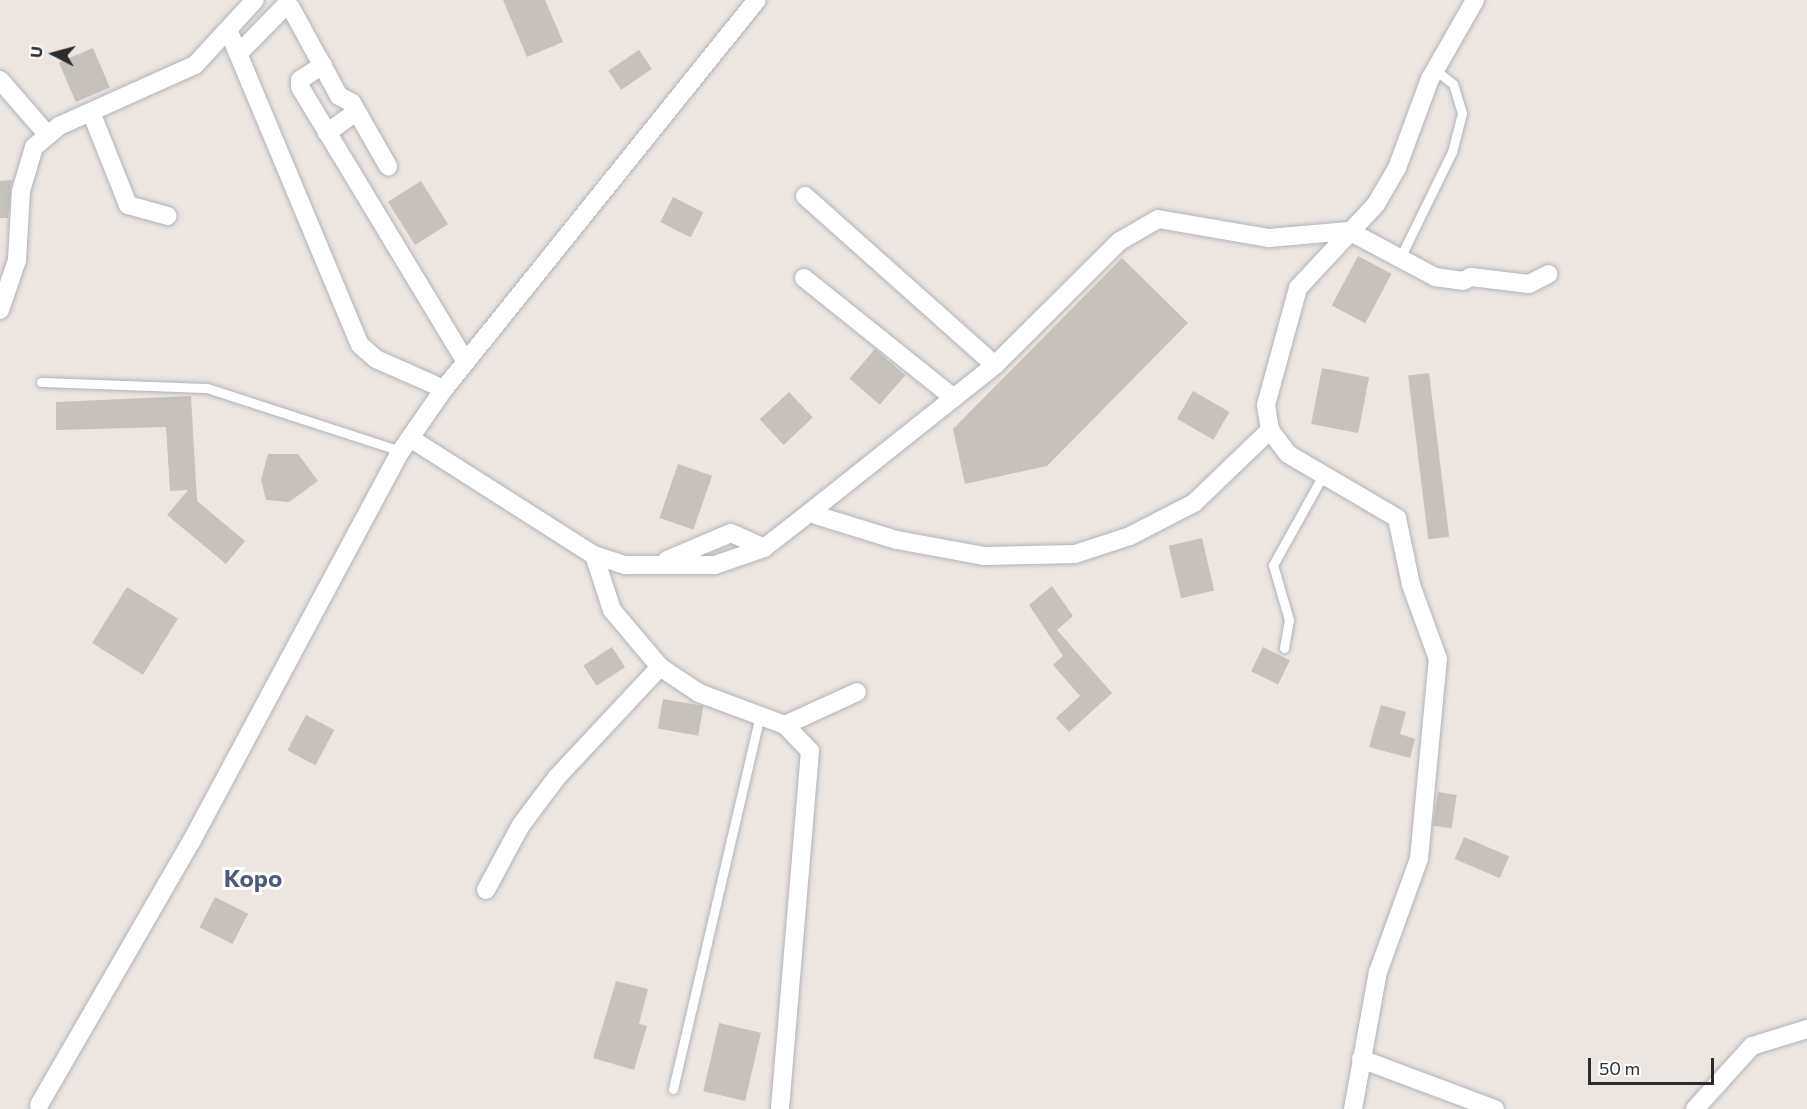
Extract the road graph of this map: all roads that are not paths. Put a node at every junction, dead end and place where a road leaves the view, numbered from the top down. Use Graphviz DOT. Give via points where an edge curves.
graph roads {
  1 [pos="255,0"];
  2 [pos="757,0"];
  3 [pos="1475,0"];
  4 [pos="229,32"];
  5 [pos="238,54"];
  6 [pos="323,65"];
  7 [pos="1436,69"];
  8 [pos="0,80"];
  9 [pos="91,112"];
  10 [pos="356,112"];
  11 [pos="46,133"];
  12 [pos="327,133"];
  13 [pos="388,166"];
  14 [pos="805,196"];
  15 [pos="168,216"];
  16 [pos="1349,231"];
  17 [pos="1400,258"];
  18 [pos="1549,274"];
  19 [pos="804,278"];
  20 [pos="0,310"];
  21 [pos="466,362"];
  22 [pos="995,365"];
  23 [pos="41,382"];
  24 [pos="444,389"];
  25 [pos="954,398"];
  26 [pos="1270,430"];
  27 [pos="406,445"];
  28 [pos="1322,477"];
  29 [pos="809,513"];
  30 [pos="764,548"];
  31 [pos="594,555"];
  32 [pos="665,561"];
  33 [pos="1284,648"];
  34 [pos="660,667"];
  35 [pos="857,692"];
  36 [pos="760,716"];
  37 [pos="785,725"];
  38 [pos="486,890"];
  39 [pos="1807,1029"];
  40 [pos="1361,1059"];
  41 [pos="673,1089"];
  42 [pos="39,1107"];
  43 [pos="780,1109"];
  44 [pos="1353,1109"];
  45 [pos="1495,1109"];
  46 [pos="1695,1109"];
  1 -- 4 [label="street"];
  2 -- 21 [label="street"];
  3 -- 7 [label="street"];
  4 -- 5 [label="street"];
  4 -- 9 [label="street" via="186,70"];
  5 -- 6 [label="street" via="288,6"];
  5 -- 24 [label="street" via="360,345 376,359"];
  6 -- 10 [label="street" via="340,98"];
  6 -- 12 [label="street" via="298,82"];
  7 -- 16 [label="street" via="1397,168 1376,204"];
  7 -- 17 [label="lane" via="1453,84 1462,113 1452,152"];
  8 -- 11 [label="street"];
  9 -- 11 [label="street"];
  9 -- 15 [label="street" via="128,205"];
  10 -- 12 [label="street"];
  10 -- 13 [label="street"];
  11 -- 20 [label="street" via="25,167 17,260"];
  12 -- 21 [label="street"];
  14 -- 22 [label="street"];
  16 -- 17 [label="street"];
  16 -- 22 [label="street" via="1269,238 1158,219 1120,241"];
  16 -- 26 [label="street" via="1308,275 1289,308 1266,405"];
  17 -- 18 [label="street" via="1435,277 1463,281 1471,277 1529,284"];
  19 -- 25 [label="street"];
  21 -- 24 [label="street"];
  22 -- 25 [label="street"];
  23 -- 27 [label="lane" via="207,388"];
  24 -- 27 [label="street"];
  25 -- 29 [label="street"];
  26 -- 28 [label="street" via="1288,454"];
  26 -- 29 [label="street" via="1194,503 1130,536 1075,554 984,556 897,540"];
  27 -- 31 [label="street"];
  27 -- 42 [label="street" via="191,842"];
  28 -- 33 [label="lane" via="1273,565 1290,620"];
  28 -- 40 [label="street" via="1397,518 1411,585 1438,659 1419,859 1378,972"];
  29 -- 30 [label="street"];
  30 -- 32 [label="street" via="715,564"];
  30 -- 32 [label="street" via="731,533"];
  31 -- 32 [label="street" via="625,565"];
  31 -- 34 [label="street" via="612,610"];
  34 -- 36 [label="street" via="699,693"];
  34 -- 38 [label="street" via="557,777 521,825"];
  35 -- 37 [label="street"];
  36 -- 37 [label="street"];
  36 -- 41 [label="lane"];
  37 -- 43 [label="street" via="808,745 812,771"];
  39 -- 46 [label="street" via="1752,1046"];
  40 -- 44 [label="street"];
  40 -- 45 [label="street"];
}
